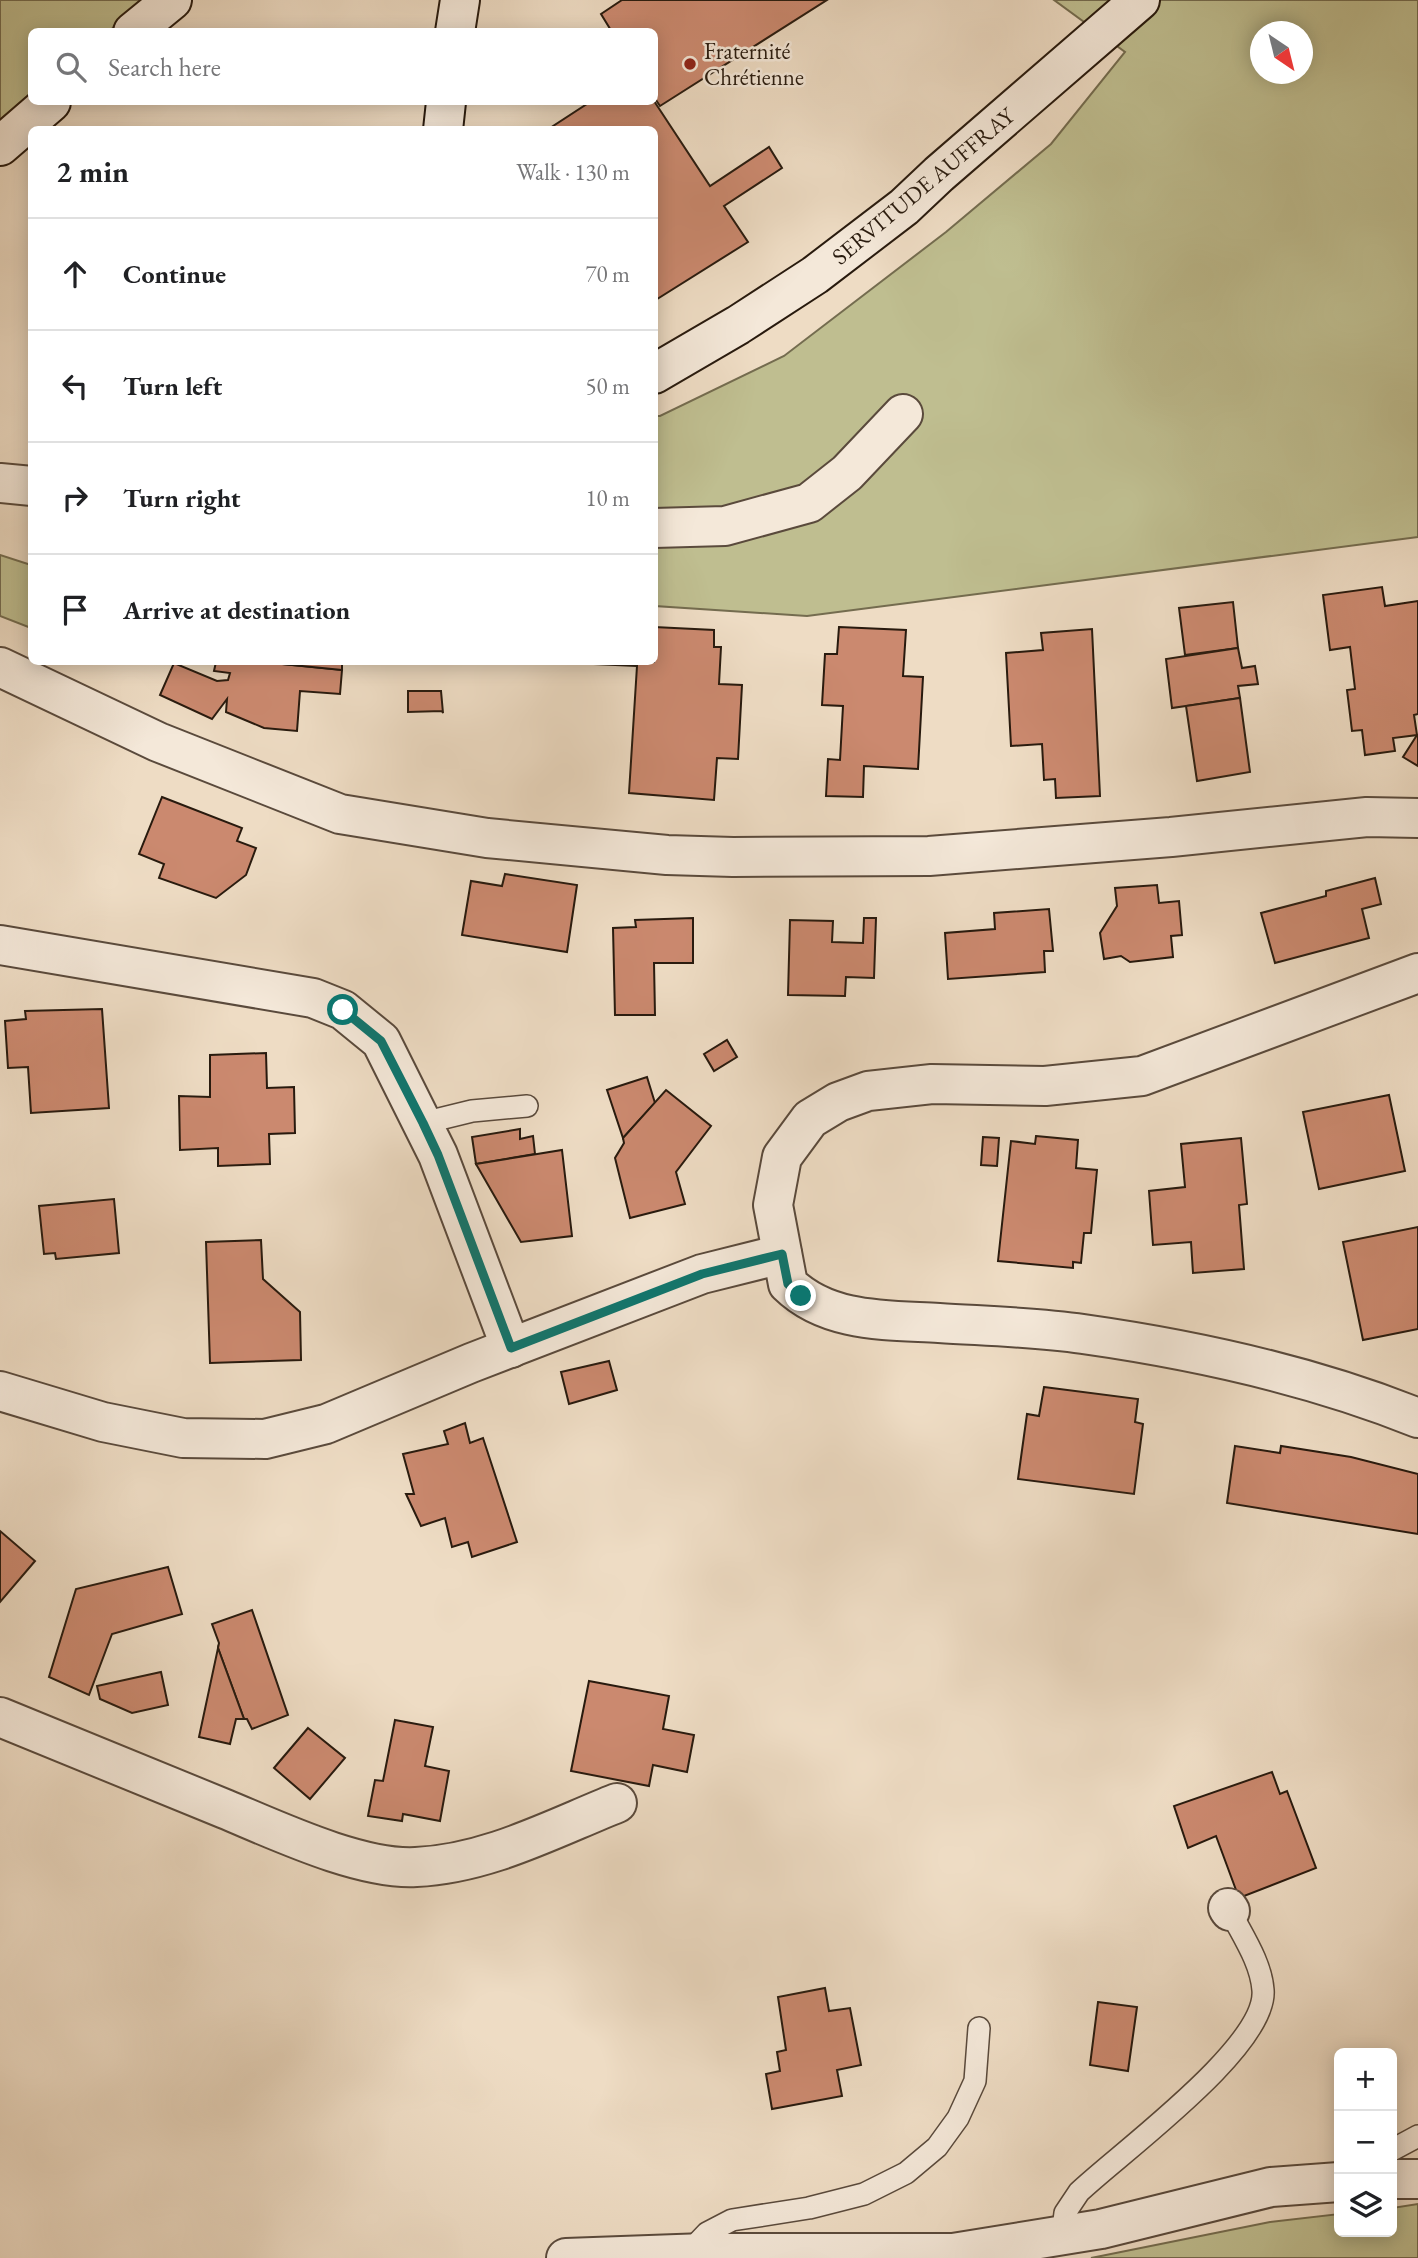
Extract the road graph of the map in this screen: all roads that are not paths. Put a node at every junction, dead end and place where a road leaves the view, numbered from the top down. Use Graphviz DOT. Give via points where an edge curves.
graph roads {
  1 [pos="172,0"];
  2 [pos="460,0"];
  3 [pos="1123,5"];
  4 [pos="138,28"];
  5 [pos="456,28"];
  6 [pos="48,105"];
  7 [pos="446,105"];
  8 [pos="443,126"];
  9 [pos="0,146"];
  10 [pos="658,372"];
  11 [pos="903,414"];
  12 [pos="0,484"];
  13 [pos="28,486"];
  14 [pos="658,528"];
  15 [pos="0,667"];
  16 [pos="1418,818"];
  17 [pos="0,945"];
  18 [pos="1418,972"];
  19 [pos="527,1106"];
  20 [pos="423,1123"];
  21 [pos="782,1254"];
  22 [pos="511,1348"];
  23 [pos="0,1391"];
  24 [pos="1418,1418"];
  25 [pos="0,1717"];
  26 [pos="617,1803"];
  27 [pos="1229,1909"];
  28 [pos="979,2028"];
  29 [pos="1418,2136"];
  30 [pos="1397,2147"];
  31 [pos="1397,2179"];
  32 [pos="1418,2179"];
  33 [pos="1334,2182"];
  34 [pos="1062,2236"];
  35 [pos="688,2253"];
  36 [pos="566,2258"];
  1 -- 4 [label="street"];
  2 -- 5 [label="street"];
  3 -- 10 [label="street, SERVITUDE AUFFRAY" via="904,207 815,275"];
  6 -- 9 [label="street"];
  7 -- 8 [label="street"];
  11 -- 14 [label="street" via="847,473 809,503 725,526"];
  12 -- 13 [label="street"];
  15 -- 16 [label="street" via="158,742 340,814 487,838 667,855 929,856 1367,817"];
  17 -- 20 [label="street" via="300,995 343,1010 381,1041"];
  18 -- 21 [label="street" via="1142,1076 1045,1086 932,1084 852,1096 810,1119 782,1157 773,1205"];
  19 -- 20 [label="lane" via="472,1111"];
  20 -- 22 [label="street"];
  21 -- 22 [label="street" via="702,1274"];
  21 -- 24 [label="street" via="788,1284 797,1293 841,1313 1081,1334 1254,1366 1376,1401"];
  22 -- 23 [label="street" via="326,1424 265,1439 183,1438 103,1422"];
  25 -- 26 [label="street" via="263,1825 355,1859 392,1866 418,1867 482,1857"];
  27 -- 34 [label="lane" via="1264,1991 1255,2021 1196,2091 1079,2192 1065,2213"];
  28 -- 35 [label="lane" via="975,2081 958,2118 937,2147 906,2173 864,2194 732,2220 707,2233"];
  29 -- 30 [label="lane"];
  31 -- 32 [label="street"];
  33 -- 34 [label="street" via="1271,2187"];
  34 -- 35 [label="street" via="953,2253"];
  35 -- 36 [label="street"];
}
